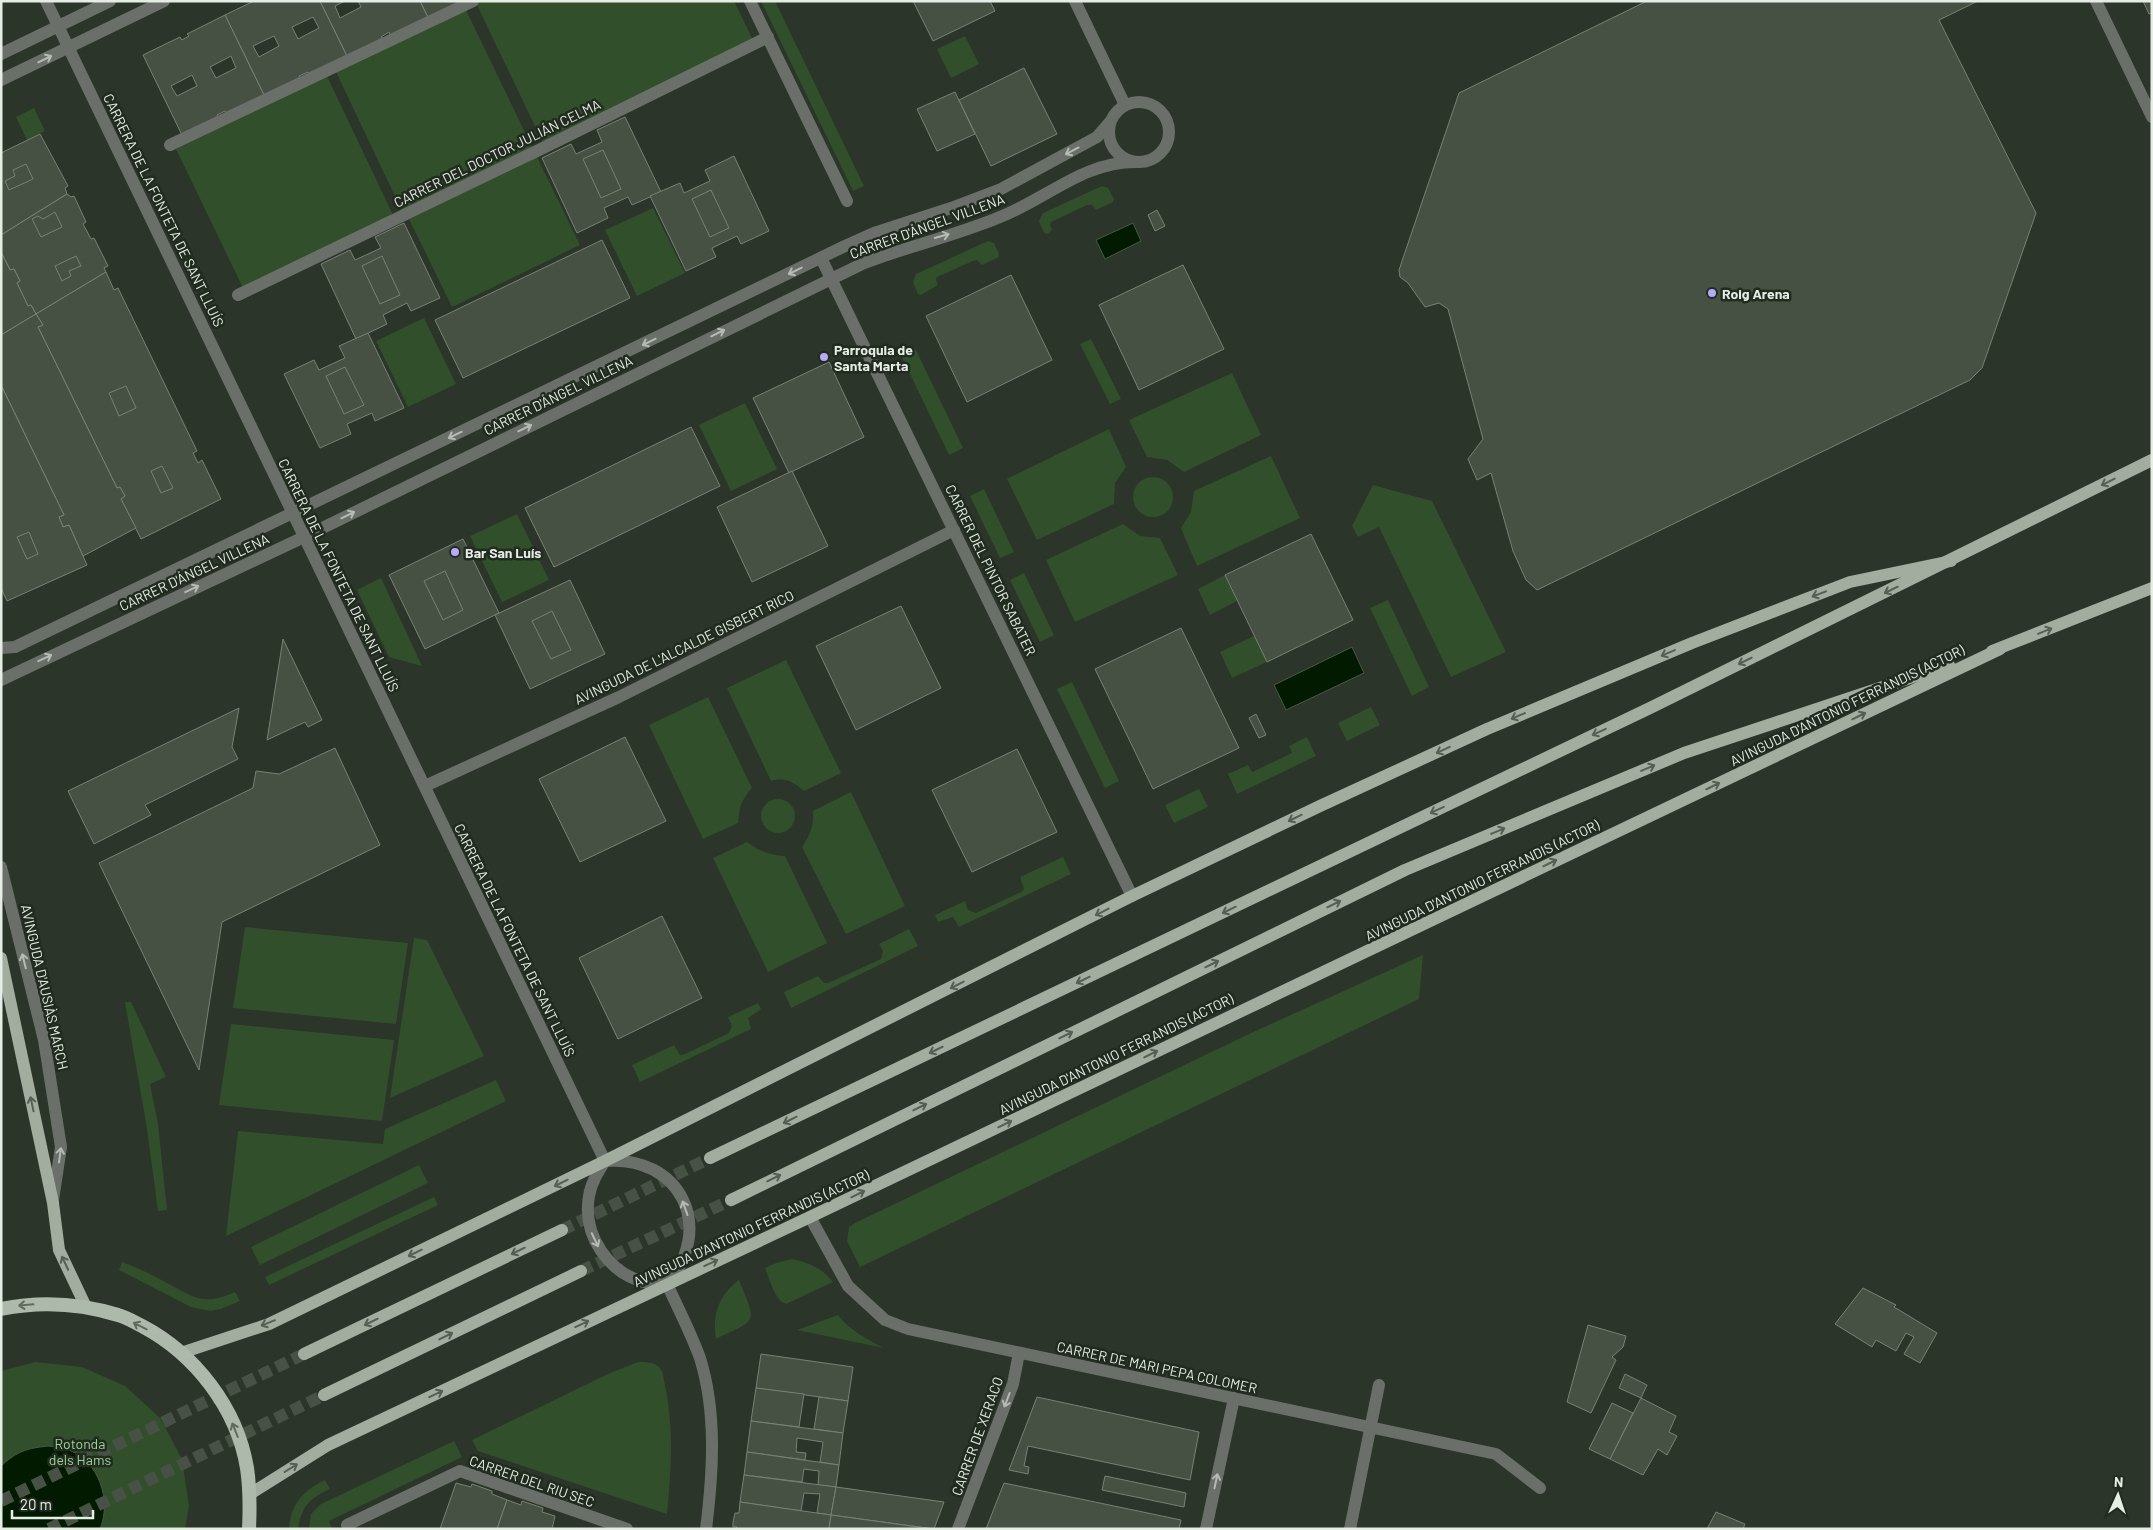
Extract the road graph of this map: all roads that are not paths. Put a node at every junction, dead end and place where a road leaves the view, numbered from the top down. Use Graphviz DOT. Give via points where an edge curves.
graph roads {
  1 [pos="46,1"];
  2 [pos="110,1"];
  3 [pos="164,1"];
  4 [pos="473,1"];
  5 [pos="750,1"];
  6 [pos="1075,1"];
  7 [pos="2096,1"];
  8 [pos="58,26"];
  9 [pos="768,37"];
  10 [pos="68,48"];
  11 [pos="1,54"];
  12 [pos="1,80"];
  13 [pos="1125,105"];
  14 [pos="2152,117"];
  15 [pos="1110,122"];
  16 [pos="170,144"];
  17 [pos="1136,162"];
  18 [pos="847,201"];
  19 [pos="821,258"];
  20 [pos="831,278"];
  21 [pos="238,295"];
  22 [pos="2152,460"];
  23 [pos="293,514"];
  24 [pos="954,530"];
  25 [pos="304,537"];
  26 [pos="1951,561"];
  27 [pos="2152,588"];
  28 [pos="1,648"];
  29 [pos="2000,649"];
  30 [pos="1,680"];
  31 [pos="424,786"];
  32 [pos="1,867"];
  33 [pos="1132,896"];
  34 [pos="1,958"];
  35 [pos="710,1158"];
  36 [pos="605,1162"];
  37 [pos="731,1200"];
  38 [pos="53,1203"];
  39 [pos="810,1217"];
  40 [pos="562,1230"];
  41 [pos="582,1271"];
  42 [pos="667,1284"];
  43 [pos="86,1307"];
  44 [pos="1,1309"];
  45 [pos="181,1353"];
  46 [pos="1019,1353"];
  47 [pos="304,1354"];
  48 [pos="1379,1385"];
  49 [pos="324,1395"];
  50 [pos="1234,1398"];
  51 [pos="1370,1428"];
  52 [pos="1540,1488"];
  53 [pos="250,1494"];
  54 [pos="347,1525"];
  55 [pos="249,1529"];
  56 [pos="627,1529"];
  57 [pos="706,1529"];
  58 [pos="958,1529"];
  59 [pos="1206,1529"];
  60 [pos="1350,1529"];
  1 -- 8 [label="street, CARRERA DE LA FONTETA DE SANT LLUÍS"];
  2 -- 8 [label="street"];
  3 -- 10 [label="street"];
  4 -- 16 [label="street"];
  5 -- 9 [label="street"];
  6 -- 13 [label="street"];
  7 -- 14 [label="street"];
  8 -- 10 [label="street, CARRERA DE LA FONTETA DE SANT LLUÍS"];
  8 -- 11 [label="street"];
  9 -- 18 [label="street"];
  9 -- 21 [label="street, CARRER DEL DOCTOR JULIÁN CELMA"];
  12 -- 10 [label="street, one-way"];
  10 -- 23 [label="street, CARRERA DE LA FONTETA DE SANT LLUÍS"];
  13 -- 15 [label="street"];
  13 -- 17 [label="street" via="1136,101 1152,103 1166,114 1171,131 1166,148 1154,159"];
  15 -- 17 [label="street" via="1113,148 1123,158"];
  15 -- 19 [label="street, CARRER D'ÁNGEL VILLENA, one-way" via="1096,137 1001,188 874,233"];
  20 -- 17 [label="street, CARRER D'ÁNGEL VILLENA, one-way" via="885,255 1008,213 1090,170 1109,164"];
  19 -- 20 [label="street, CARRER DEL PINTOR SABATER"];
  19 -- 23 [label="street, CARRER D'ÁNGEL VILLENA, one-way"];
  20 -- 24 [label="street, CARRER DEL PINTOR SABATER"];
  25 -- 20 [label="street, CARRER D'ÁNGEL VILLENA, one-way"];
  22 -- 26 [label="main road, one-way"];
  23 -- 25 [label="street, CARRERA DE LA FONTETA DE SANT LLUÍS"];
  23 -- 28 [label="street, CARRER D'ÁNGEL VILLENA" via="15,647"];
  24 -- 31 [label="street, AVINGUDA DE L'ALCALDE GISBERT RICO" via="627,693"];
  24 -- 33 [label="street, CARRER DEL PINTOR SABATER"];
  30 -- 25 [label="street, CARRER D'ÁNGEL VILLENA, one-way"];
  25 -- 31 [label="street, CARRERA DE LA FONTETA DE SANT LLUÍS"];
  26 -- 33 [label="main road, one-way" via="1850,582 1692,643 1487,730"];
  26 -- 35 [label="main road, one-way"];
  29 -- 27 [label="main road, AVINGUDA D'ANTONIO FERRANDIS (ACTOR), one-way"];
  37 -- 29 [label="main road, AVINGUDA D'ANTONIO FERRANDIS (ACTOR), one-way" via="1405,870 1684,753"];
  39 -- 29 [label="main road, AVINGUDA D'ANTONIO FERRANDIS (ACTOR), one-way"];
  31 -- 36 [label="street, CARRERA DE LA FONTETA DE SANT LLUÍS"];
  38 -- 32 [label="street, AVINGUDA D'AUSIÀS MARCH, one-way" via="61,1147 44,1040"];
  33 -- 36 [label="main road, one-way"];
  38 -- 34 [label="main road, AVINGUDA D'AUSIÀS MARCH, one-way"];
  36 -- 42 [label="street, one-way" via="595,1177 589,1196 588,1215 600,1251 614,1266 630,1276 648,1283"];
  42 -- 36 [label="street, one-way" via="678,1272 690,1240 690,1224 679,1192 668,1179 639,1163"];
  36 -- 45 [label="main road, one-way" via="268,1324"];
  43 -- 38 [label="main road, AVINGUDA D'AUSIÀS MARCH, one-way" via="59,1250"];
  42 -- 39 [label="main road, AVINGUDA D'ANTONIO FERRANDIS (ACTOR), one-way"];
  39 -- 46 [label="street, CARRER DE MARI PEPA COLOMER" via="848,1286 885,1320 908,1329"];
  40 -- 47 [label="main road, one-way"];
  49 -- 41 [label="main road, one-way"];
  53 -- 42 [label="main road, AVINGUDA D'ANTONIO FERRANDIS (ACTOR), one-way" via="328,1445"];
  42 -- 57 [label="street" via="700,1358 708,1394 712,1430"];
  43 -- 44 [label="highway, one-way" via="54,1303"];
  45 -- 43 [label="highway, one-way" via="120,1315"];
  53 -- 45 [label="highway, one-way" via="247,1467 230,1416 200,1371"];
  46 -- 50 [label="street, CARRER DE MARI PEPA COLOMER"];
  46 -- 58 [label="street, CARRER DE XERACO, one-way" via="1013,1384"];
  48 -- 51 [label="street"];
  50 -- 51 [label="street, CARRER DE MARI PEPA COLOMER"];
  59 -- 50 [label="street, one-way"];
  51 -- 52 [label="street, CARRER DE MARI PEPA COLOMER" via="1496,1454"];
  51 -- 60 [label="street"];
  53 -- 55 [label="highway"];
  54 -- 56 [label="street, CARRER DEL RIU SEC" via="460,1471"];
}
